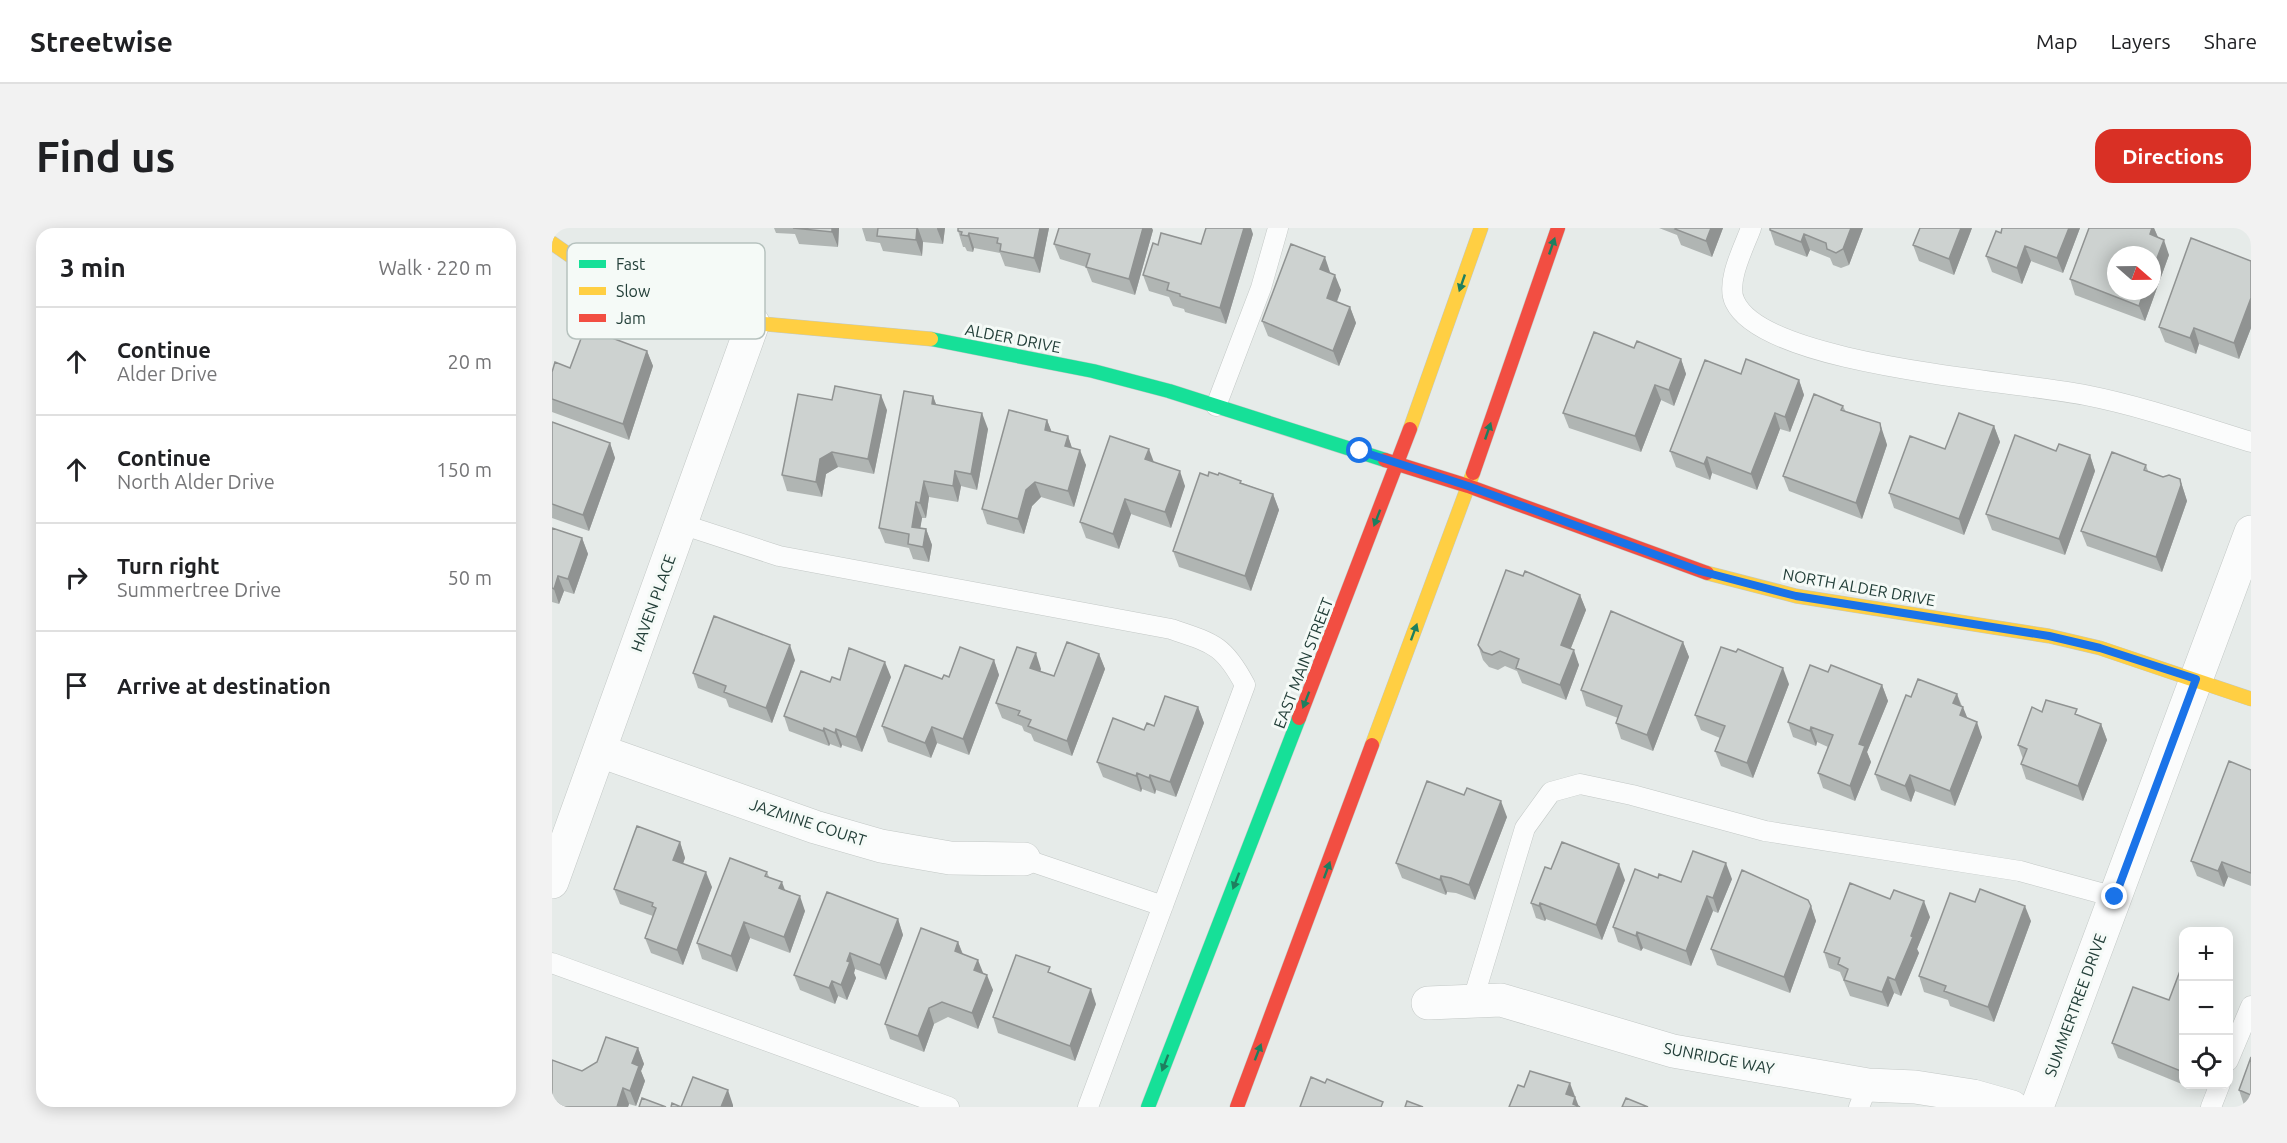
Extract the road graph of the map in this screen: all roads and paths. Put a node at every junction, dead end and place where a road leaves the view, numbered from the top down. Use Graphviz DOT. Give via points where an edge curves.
graph roads {
  1 [pos="1278,228"];
  2 [pos="1481,228"];
  3 [pos="1558,228"];
  4 [pos="1751,228"];
  5 [pos="552,243"];
  6 [pos="567,253"];
  7 [pos="765,324"];
  8 [pos="747,339"];
  9 [pos="1216,406"];
  10 [pos="2251,442"];
  11 [pos="1398,463"];
  12 [pos="1468,486"];
  13 [pos="681,524"];
  14 [pos="2251,532"];
  15 [pos="2196,679"];
  16 [pos="2251,699"];
  17 [pos="600,751"];
  18 [pos="1024,859"];
  19 [pos="552,882"];
  20 [pos="2115,897"];
  21 [pos="1163,906"];
  22 [pos="552,963"];
  23 [pos="1428,1003"];
  24 [pos="1472,1003"];
  25 [pos="2251,1006"];
  26 [pos="2233,1051"];
  27 [pos="2218,1089"];
  28 [pos="1864,1096"];
  29 [pos="949,1107"];
  30 [pos="1088,1107"];
  31 [pos="1148,1107"];
  32 [pos="1237,1107"];
  33 [pos="2012,1107"];
  34 [pos="2037,1107"];
  35 [pos="2211,1107"];
  1 -- 9 [label="lane" via="1261,288"];
  2 -- 11 [label="main road, EAST MAIN STREET, one-way"];
  12 -- 3 [label="main road, one-way"];
  4 -- 10 [label="lane" via="1733,275 1734,301 1748,318 1784,338 1852,360 2086,395"];
  5 -- 6 [label="main road, ALDER DRIVE"];
  7 -- 9 [label="main road, ALDER DRIVE" via="932,339 1093,371"];
  8 -- 13 [label="street, HAVEN PLACE"];
  9 -- 11 [label="main road, ALDER DRIVE"];
  11 -- 12 [label="main road, ALDER DRIVE"];
  11 -- 31 [label="main road, EAST MAIN STREET, one-way"];
  12 -- 15 [label="main road, NORTH ALDER DRIVE" via="1626,545 1796,596 2049,636"];
  32 -- 12 [label="main road, one-way"];
  13 -- 17 [label="street, HAVEN PLACE"];
  13 -- 21 [label="lane" via="779,556 1171,629 1207,641 1231,658 1245,685"];
  14 -- 15 [label="street, SUMMERTREE DRIVE"];
  15 -- 16 [label="main road, NORTH ALDER DRIVE"];
  15 -- 20 [label="street, SUMMERTREE DRIVE"];
  17 -- 18 [label="street, JAZMINE COURT" via="881,846 950,858"];
  17 -- 19 [label="street, HAVEN PLACE"];
  18 -- 21 [label="lane"];
  20 -- 24 [label="lane" via="2020,871 1764,831 1580,784 1551,792 1525,828"];
  20 -- 34 [label="street, SUMMERTREE DRIVE"];
  21 -- 30 [label="lane"];
  22 -- 29 [label="lane"];
  23 -- 24 [label="street, SUNRIDGE WAY"];
  24 -- 28 [label="street, SUNRIDGE WAY" via="1501,1000 1673,1051"];
  25 -- 26 [label="lane"];
  27 -- 35 [label="lane"];
  28 -- 33 [label="street, SUNRIDGE WAY" via="1916,1087"];
}
